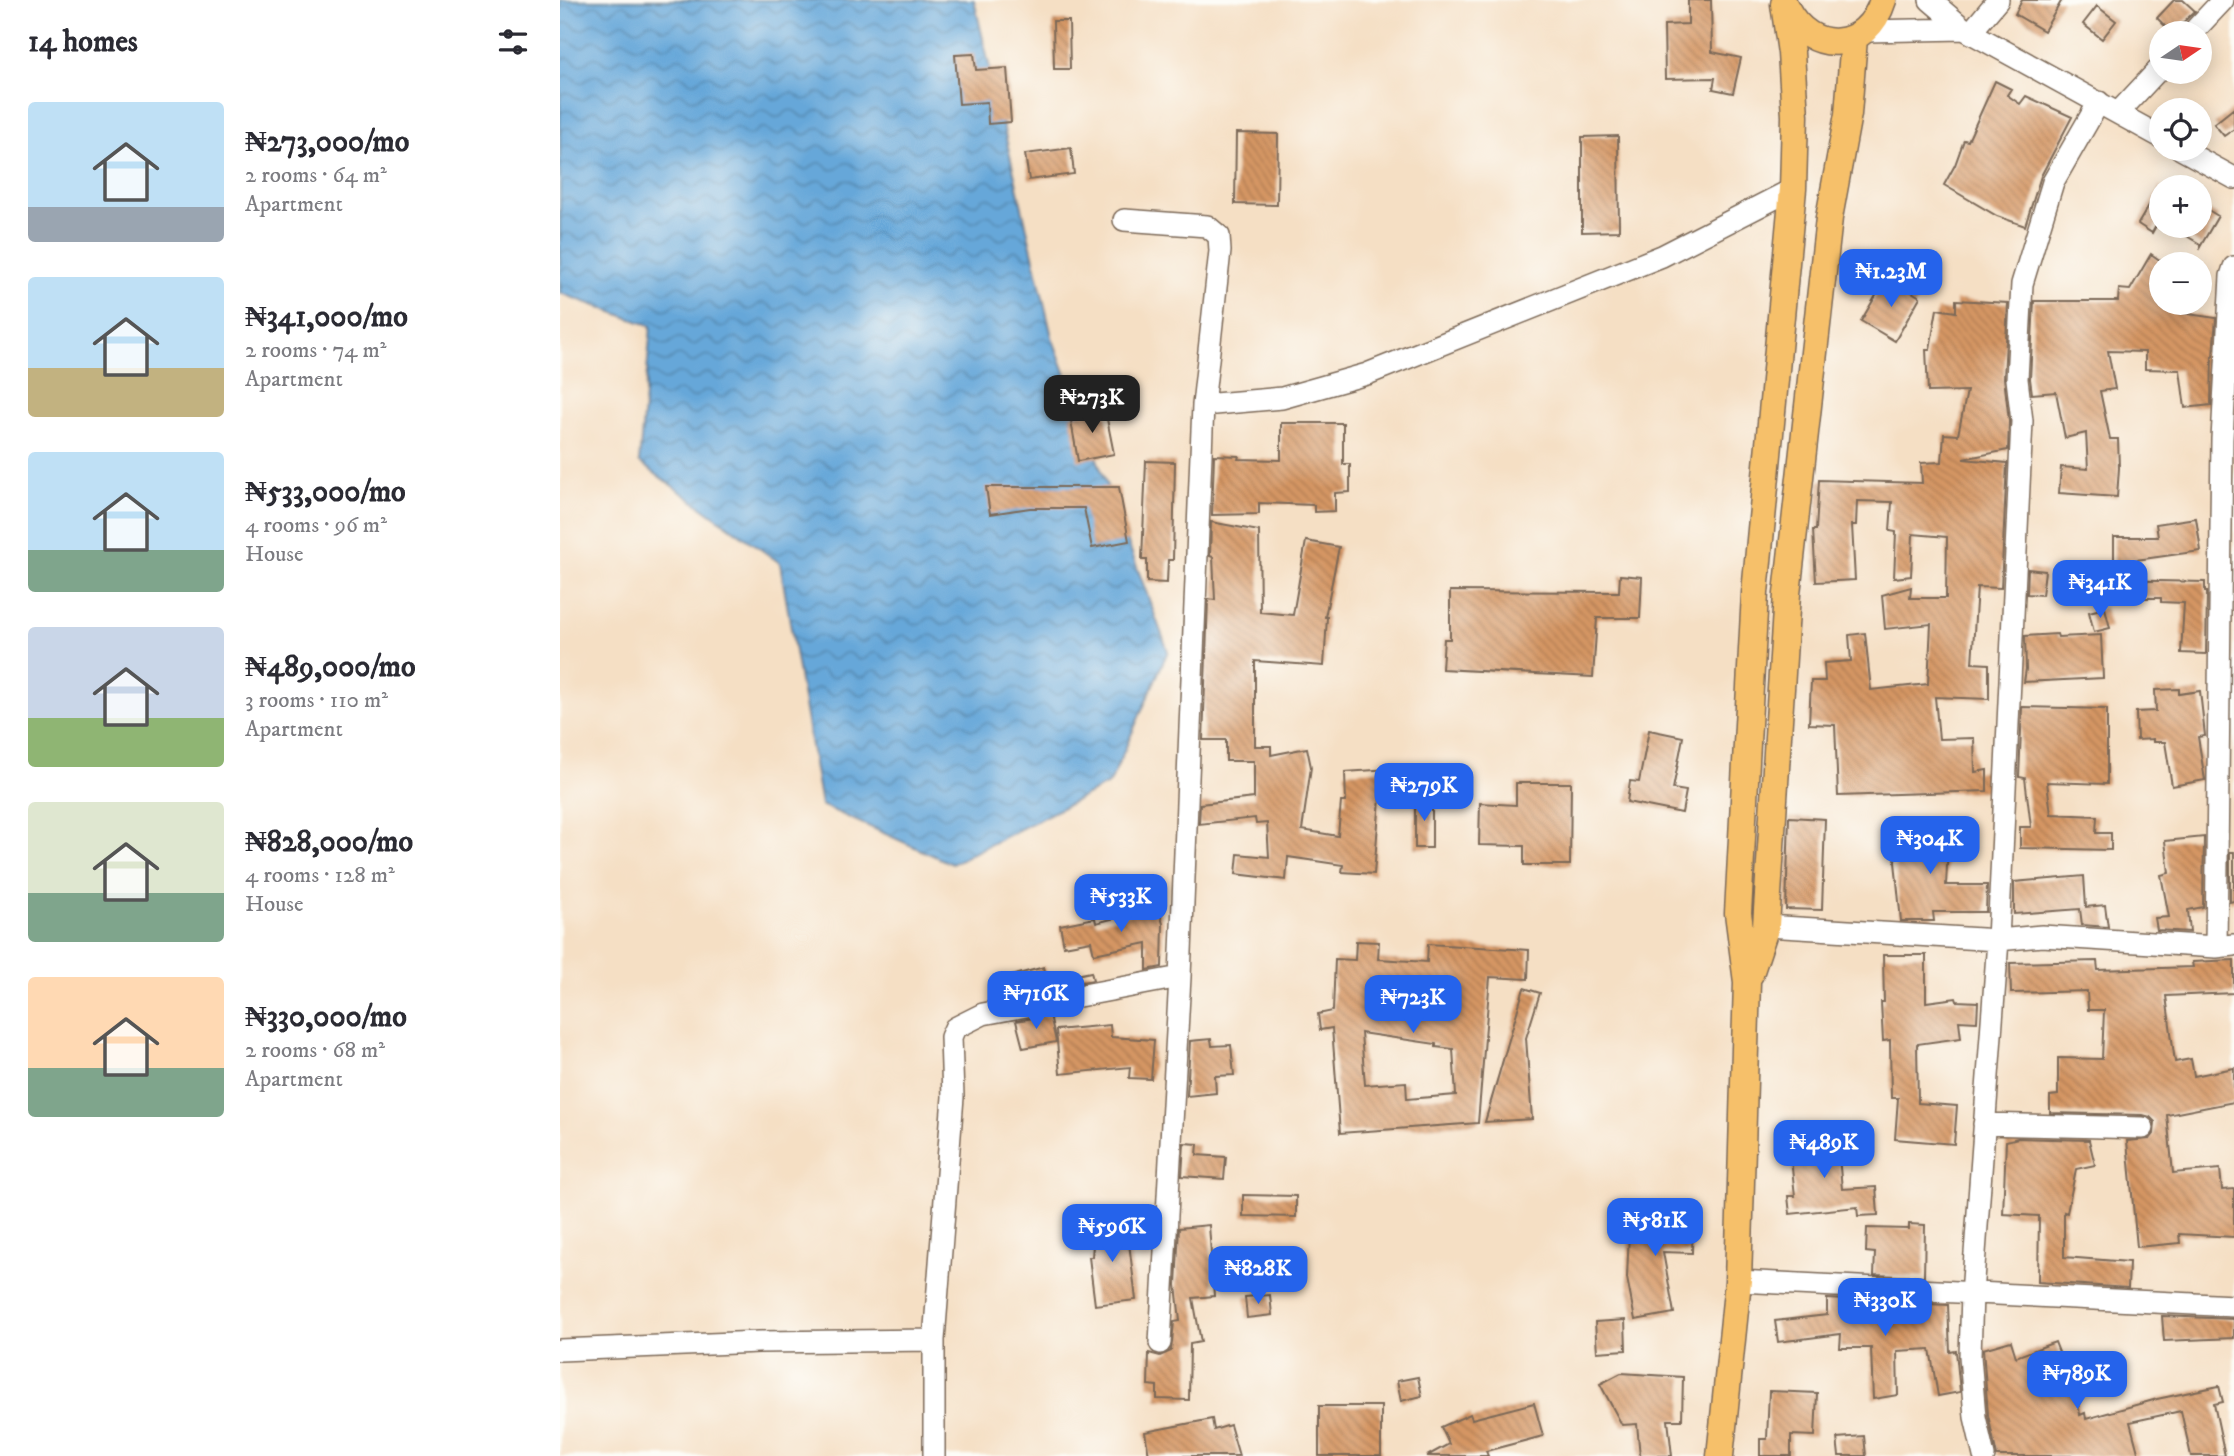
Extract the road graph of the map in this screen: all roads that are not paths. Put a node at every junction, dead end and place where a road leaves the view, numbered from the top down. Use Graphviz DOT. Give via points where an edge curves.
graph roads {
  1 [pos="1883,0"];
  2 [pos="1930,0"];
  3 [pos="1998,0"];
  4 [pos="2223,0"];
  5 [pos="1784,2"];
  6 [pos="2203,21"];
  7 [pos="1968,31"];
  8 [pos="1860,34"];
  9 [pos="2149,80"];
  10 [pos="2099,102"];
  11 [pos="2118,113"];
  12 [pos="2149,130"];
  13 [pos="2207,161"];
  14 [pos="2231,172"];
  15 [pos="1793,189"];
  16 [pos="1124,220"];
  17 [pos="2234,267"];
  18 [pos="1203,405"];
  19 [pos="1766,926"];
  20 [pos="1998,940"];
  21 [pos="2225,946"];
  22 [pos="1180,977"];
  23 [pos="1747,982"];
  24 [pos="1984,1124"];
  25 [pos="2143,1128"];
  26 [pos="1738,1282"];
  27 [pos="1972,1294"];
  28 [pos="2234,1306"];
  29 [pos="934,1340"];
  30 [pos="1160,1343"];
  31 [pos="560,1350"];
  32 [pos="934,1456"];
  33 [pos="1720,1456"];
  34 [pos="1984,1456"];
  1 -- 8 [label="main road" via="1879,16"];
  2 -- 7 [label="street"];
  3 -- 7 [label="street"];
  4 -- 6 [label="street"];
  5 -- 8 [label="main road" via="1794,24 1811,37 1832,42"];
  5 -- 15 [label="main road" via="1795,117"];
  7 -- 8 [label="street"];
  7 -- 10 [label="street"];
  8 -- 19 [label="main road" via="1829,218 1787,594"];
  9 -- 11 [label="street"];
  10 -- 11 [label="street"];
  10 -- 20 [label="street" via="2053,182 2022,284 2017,379 2022,421"];
  11 -- 12 [label="street"];
  13 -- 14 [label="street"];
  15 -- 18 [label="street" via="1662,256 1367,374 1282,398"];
  15 -- 23 [label="main road" via="1755,593 1738,913"];
  16 -- 18 [label="street" via="1207,226 1219,236"];
  17 -- 21 [label="street" via="2222,439"];
  18 -- 22 [label="street"];
  19 -- 20 [label="street"];
  19 -- 23 [label="main road"];
  20 -- 21 [label="street" via="2042,936"];
  20 -- 24 [label="street"];
  22 -- 29 [label="street" via="983,1014 955,1028"];
  22 -- 30 [label="street"];
  23 -- 26 [label="main road"];
  24 -- 25 [label="street"];
  24 -- 27 [label="street"];
  26 -- 27 [label="street"];
  26 -- 33 [label="main road"];
  27 -- 28 [label="street"];
  27 -- 34 [label="street" via="1970,1356 1975,1417"];
  29 -- 31 [label="street"];
  29 -- 32 [label="street"];
}
